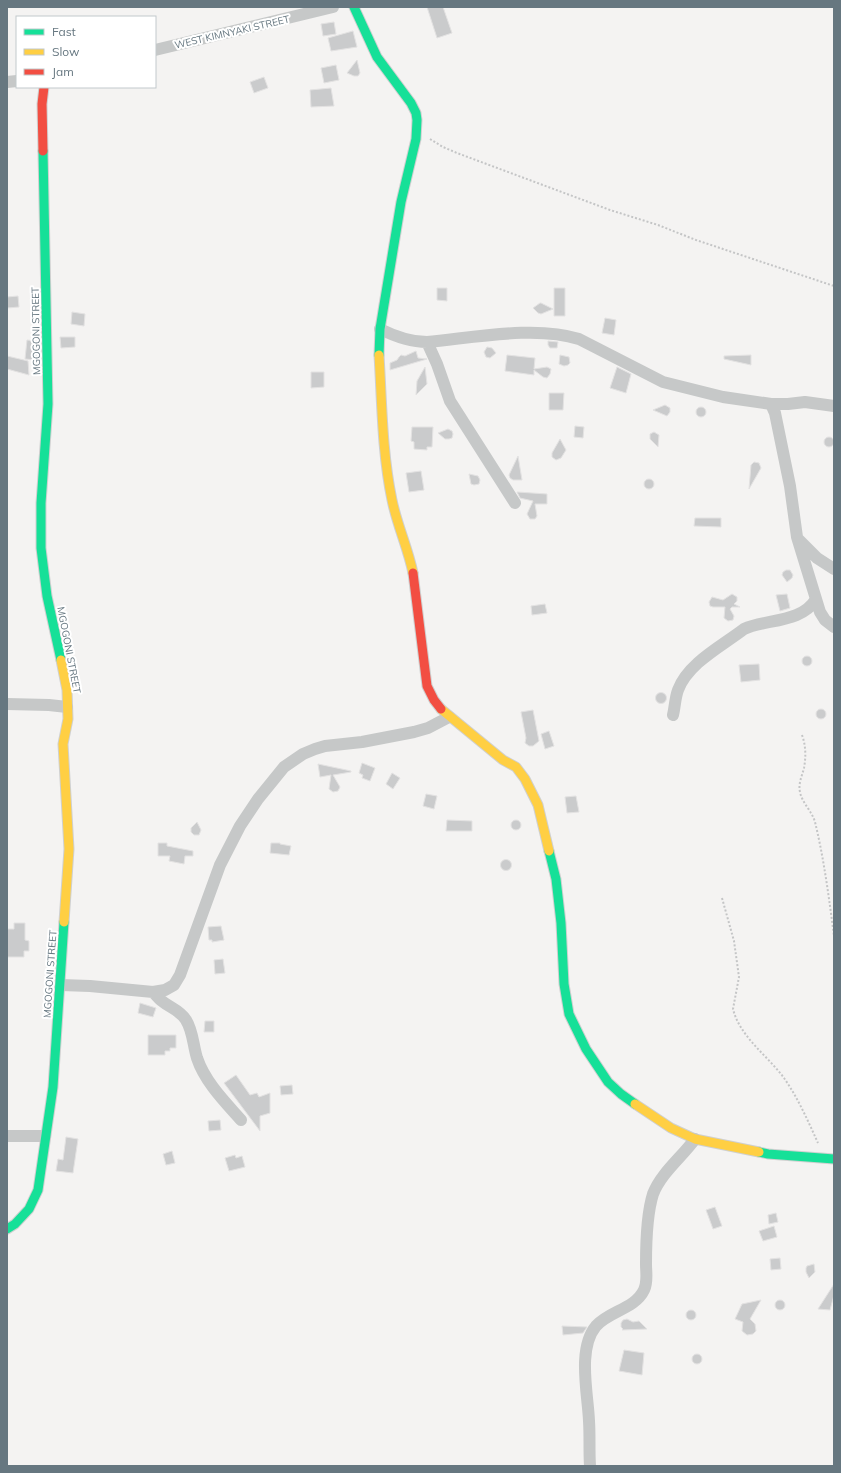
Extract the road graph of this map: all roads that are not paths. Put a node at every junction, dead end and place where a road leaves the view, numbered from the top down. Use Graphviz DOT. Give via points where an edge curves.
graph roads {
  1 [pos="299,7"];
  2 [pos="333,7"];
  3 [pos="354,7"];
  4 [pos="287,19"];
  5 [pos="156,50"];
  6 [pos="44,88"];
  7 [pos="380,329"];
  8 [pos="427,342"];
  9 [pos="771,404"];
  10 [pos="834,406"];
  11 [pos="515,504"];
  12 [pos="797,537"];
  13 [pos="834,569"];
  14 [pos="816,600"];
  15 [pos="834,627"];
  16 [pos="7,704"];
  17 [pos="67,708"];
  18 [pos="673,715"];
  19 [pos="449,717"];
  20 [pos="61,985"];
  21 [pos="153,992"];
  22 [pos="241,1120"];
  23 [pos="7,1136"];
  24 [pos="45,1136"];
  25 [pos="695,1139"];
  26 [pos="830,1159"];
  27 [pos="7,1229"];
  28 [pos="590,1466"];
  1 -- 4 [label="street"];
  2 -- 4 [label="street, WEST KIMNYAKI STREET"];
  3 -- 7 [label="street" via="377,57 411,103 416,113 418,129 401,202"];
  4 -- 5 [label="street, WEST KIMNYAKI STREET"];
  6 -- 17 [label="street, MGOGONI STREET" via="42,104 48,391 40,503 41,548 47,596 67,690"];
  7 -- 8 [label="street" via="399,339"];
  7 -- 19 [label="street" via="384,452 392,502 414,576 427,686 434,700"];
  8 -- 9 [label="street" via="512,334 566,335 663,382 724,397"];
  8 -- 11 [label="street" via="450,401"];
  9 -- 10 [label="street" via="805,402"];
  9 -- 12 [label="street" via="790,486"];
  12 -- 13 [label="street" via="817,558"];
  12 -- 14 [label="street"];
  14 -- 15 [label="street" via="825,620"];
  14 -- 18 [label="street" via="798,615 744,629 693,667 678,691"];
  16 -- 17 [label="street"];
  17 -- 20 [label="street, MGOGONI STREET" via="68,719 63,744 69,849"];
  19 -- 21 [label="street" via="414,732 315,749 303,754 284,768 262,793 240,826 220,865 180,975 174,984 165,990"];
  19 -- 25 [label="street" via="503,760 516,767 526,779 538,805 557,885 565,998 569,1014 586,1049 608,1082 621,1094 661,1122"];
  20 -- 21 [label="street"];
  20 -- 24 [label="street, MGOGONI STREET"];
  21 -- 22 [label="street" via="187,1020 203,1071"];
  23 -- 24 [label="street"];
  24 -- 27 [label="street, MGOGONI STREET" via="38,1190 29,1209"];
  25 -- 26 [label="street" via="768,1154"];
  25 -- 28 [label="street" via="663,1177 653,1194 644,1291 639,1298 601,1322 590,1336 585,1366"];
}
